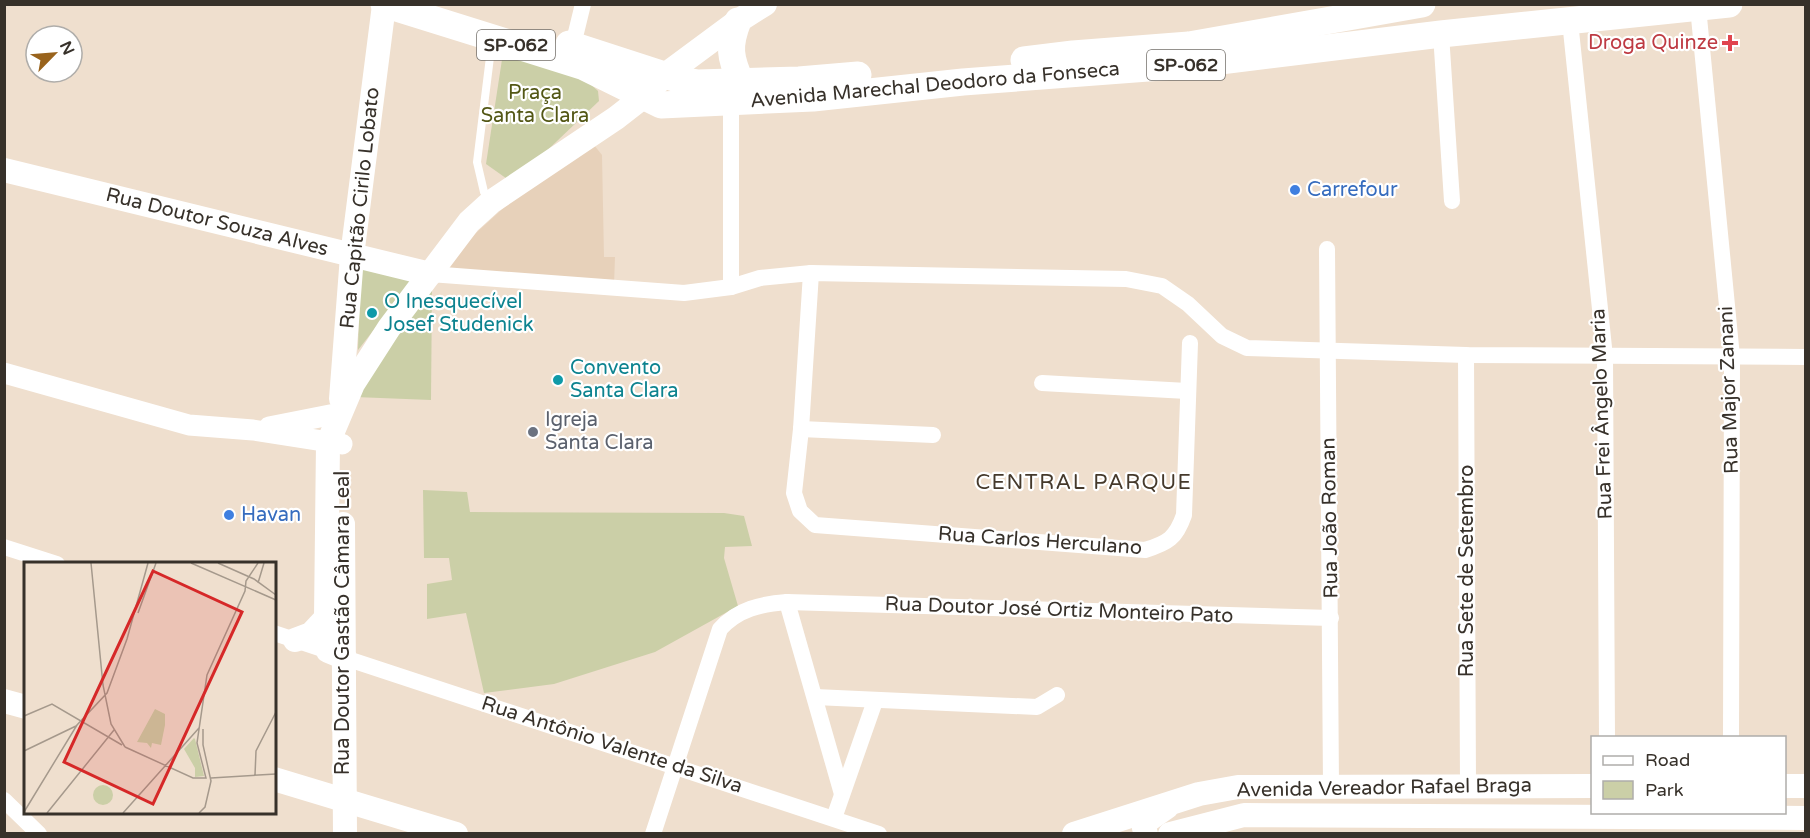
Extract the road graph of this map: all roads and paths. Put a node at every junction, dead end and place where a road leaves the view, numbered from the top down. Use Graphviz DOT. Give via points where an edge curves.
graph roads {
  1 [pos="442,4"];
  2 [pos="583,4"];
  3 [pos="765,4"];
  4 [pos="1422,4"];
  5 [pos="1729,4"];
  6 [pos="384,5"];
  7 [pos="1698,7"];
  8 [pos="1552,16"];
  9 [pos="1344,18"];
  10 [pos="738,21"];
  11 [pos="1441,34"];
  12 [pos="493,38"];
  13 [pos="573,45"];
  14 [pos="1331,47"];
  15 [pos="665,75"];
  16 [pos="736,91"];
  17 [pos="643,97"];
  18 [pos="4,170"];
  19 [pos="1452,201"];
  20 [pos="491,202"];
  21 [pos="1327,249"];
  22 [pos="352,256"];
  23 [pos="811,273"];
  24 [pos="430,274"];
  25 [pos="731,287"];
  26 [pos="1190,343"];
  27 [pos="1328,350"];
  28 [pos="1466,356"];
  29 [pos="1605,357"];
  30 [pos="1732,357"];
  31 [pos="1806,357"];
  32 [pos="6,378"];
  33 [pos="1042,383"];
  34 [pos="1187,391"];
  35 [pos="340,413"];
  36 [pos="801,429"];
  37 [pos="253,430"];
  38 [pos="933,435"];
  39 [pos="335,444"];
  40 [pos="4,547"];
  41 [pos="51,562"];
  42 [pos="787,602"];
  43 [pos="326,618"];
  44 [pos="1331,618"];
  45 [pos="284,636"];
  46 [pos="337,655"];
  47 [pos="1058,695"];
  48 [pos="815,697"];
  49 [pos="4,700"];
  50 [pos="875,700"];
  51 [pos="24,706"];
  52 [pos="1607,736"];
  53 [pos="1731,736"];
  54 [pos="675,766"];
  55 [pos="276,781"];
  56 [pos="1467,786"];
  57 [pos="1591,786"];
  58 [pos="1786,786"];
  59 [pos="1806,786"];
  60 [pos="1331,787"];
  61 [pos="842,794"];
  62 [pos="4,800"];
  63 [pos="344,800"];
  64 [pos="1177,801"];
  65 [pos="1786,809"];
  66 [pos="1806,809"];
  67 [pos="1658,815"];
  68 [pos="1766,815"];
  69 [pos="834,818"];
  70 [pos="1806,818"];
  71 [pos="1114,828"];
  72 [pos="39,834"];
  73 [pos="345,834"];
  74 [pos="456,834"];
  75 [pos="653,834"];
  76 [pos="879,834"];
  77 [pos="1074,834"];
  78 [pos="1146,834"];
  79 [pos="1170,834"];
  1 -- 13 [label="main road, SP-062"];
  2 -- 13 [label="street"];
  3 -- 10 [label="main road"];
  4 -- 9 [label="main road, Avenida Marechal Deodoro da Fonseca / SP-062"];
  5 -- 7 [label="main road, Avenida Marechal Deodoro da Fonseca / SP-062"];
  6 -- 12 [label="main road, SP-062"];
  6 -- 22 [label="main road, Rua Capitão Cirilo Lobato"];
  7 -- 8 [label="main road, Avenida Marechal Deodoro da Fonseca / SP-062"];
  7 -- 30 [label="street, Rua Major Zanani"];
  8 -- 11 [label="main road, Avenida Marechal Deodoro da Fonseca / SP-062"];
  8 -- 29 [label="street, Rua Frei Ângelo Maria"];
  9 -- 14 [label="main road" via="1330,28"];
  9 -- 16 [label="main road, Avenida Marechal Deodoro da Fonseca / SP-062" via="1189,45 800,80"];
  10 -- 15 [label="main road"];
  10 -- 16 [label="main road" via="730,48"];
  11 -- 14 [label="main road, Avenida Marechal Deodoro da Fonseca / SP-062"];
  11 -- 19 [label="street"];
  12 -- 17 [label="main road, SP-062" via="582,66"];
  12 -- 20 [label="lane" via="477,162 484,192"];
  13 -- 15 [label="main road, SP-062"];
  14 -- 16 [label="main road, Avenida Marechal Deodoro da Fonseca / SP-062" via="1188,65 813,98"];
  15 -- 16 [label="main road, Avenida Marechal Deodoro da Fonseca / SP-062"];
  15 -- 17 [label="main road"];
  16 -- 17 [label="main road, Avenida Marechal Deodoro da Fonseca / SP-062" via="661,105"];
  16 -- 25 [label="street"];
  17 -- 20 [label="main road"];
  18 -- 22 [label="main road, Rua Doutor Souza Alves"];
  20 -- 24 [label="main road" via="469,222"];
  21 -- 27 [label="street, Rua João Roman"];
  22 -- 24 [label="main road, Rua Doutor Souza Alves"];
  22 -- 35 [label="main road, Rua Capitão Cirilo Lobato"];
  23 -- 25 [label="street" via="760,278"];
  23 -- 27 [label="street" via="1126,279 1162,286 1188,303 1222,336 1247,348"];
  23 -- 36 [label="street"];
  24 -- 25 [label="street" via="684,293"];
  24 -- 35 [label="main road" via="374,351"];
  26 -- 34 [label="street, Rua Carlos Herculano"];
  27 -- 28 [label="street"];
  27 -- 44 [label="street, Rua João Roman"];
  28 -- 29 [label="street"];
  28 -- 56 [label="street, Rua Sete de Setembro"];
  29 -- 30 [label="street"];
  29 -- 52 [label="street, Rua Frei Ângelo Maria"];
  30 -- 31 [label="street"];
  30 -- 53 [label="street, Rua Major Zanani"];
  32 -- 37 [label="street" via="189,425"];
  33 -- 34 [label="street"];
  34 -- 36 [label="street, Rua Carlos Herculano" via="1184,515 1178,532 1164,544 1145,550 815,525 800,511 794,494"];
  35 -- 37 [label="street"];
  35 -- 39 [label="main road"];
  36 -- 38 [label="street"];
  37 -- 39 [label="street"];
  39 -- 43 [label="main road"];
  39 -- 46 [label="main road, Rua Doutor Gastão Câmara Leal"];
  40 -- 41 [label="street"];
  42 -- 44 [label="street, Rua Doutor José Ortiz Monteiro Pato"];
  42 -- 48 [label="street"];
  42 -- 54 [label="street, Rua Doutor José Ortiz Monteiro Pato" via="751,608 720,629"];
  43 -- 45 [label="main road" via="311,634"];
  43 -- 46 [label="main road"];
  44 -- 60 [label="street, Rua João Roman"];
  45 -- 46 [label="street, Rua Antônio Valente da Silva"];
  46 -- 54 [label="street, Rua Antônio Valente da Silva"];
  46 -- 63 [label="main road, Rua Doutor Gastão Câmara Leal"];
  47 -- 50 [label="street" via="1037,707"];
  48 -- 50 [label="street"];
  48 -- 61 [label="street"];
  49 -- 51 [label="main road"];
  50 -- 61 [label="street"];
  54 -- 69 [label="street, Rua Antônio Valente da Silva"];
  54 -- 75 [label="street, Rua Doutor José Ortiz Monteiro Pato"];
  55 -- 63 [label="main road"];
  56 -- 57 [label="main road, Avenida Vereador Rafael Braga"];
  56 -- 60 [label="main road, Avenida Vereador Rafael Braga"];
  58 -- 59 [label="main road"];
  60 -- 64 [label="main road, Avenida Vereador Rafael Braga" via="1239,787"];
  61 -- 69 [label="street"];
  62 -- 72 [label="street"];
  63 -- 73 [label="main road, Rua Doutor Gastão Câmara Leal"];
  63 -- 74 [label="main road"];
  64 -- 71 [label="main road, Avenida Vereador Rafael Braga"];
  64 -- 78 [label="main road" via="1146,821"];
  65 -- 66 [label="main road"];
  67 -- 68 [label="main road, Avenida Vereador Rafael Braga"];
  67 -- 79 [label="main road, Avenida Vereador Rafael Braga" via="1244,815"];
  68 -- 70 [label="main road, Avenida Vereador Rafael Braga"];
  69 -- 76 [label="street, Rua Antônio Valente da Silva"];
  71 -- 77 [label="main road, Avenida Vereador Rafael Braga"];
}
